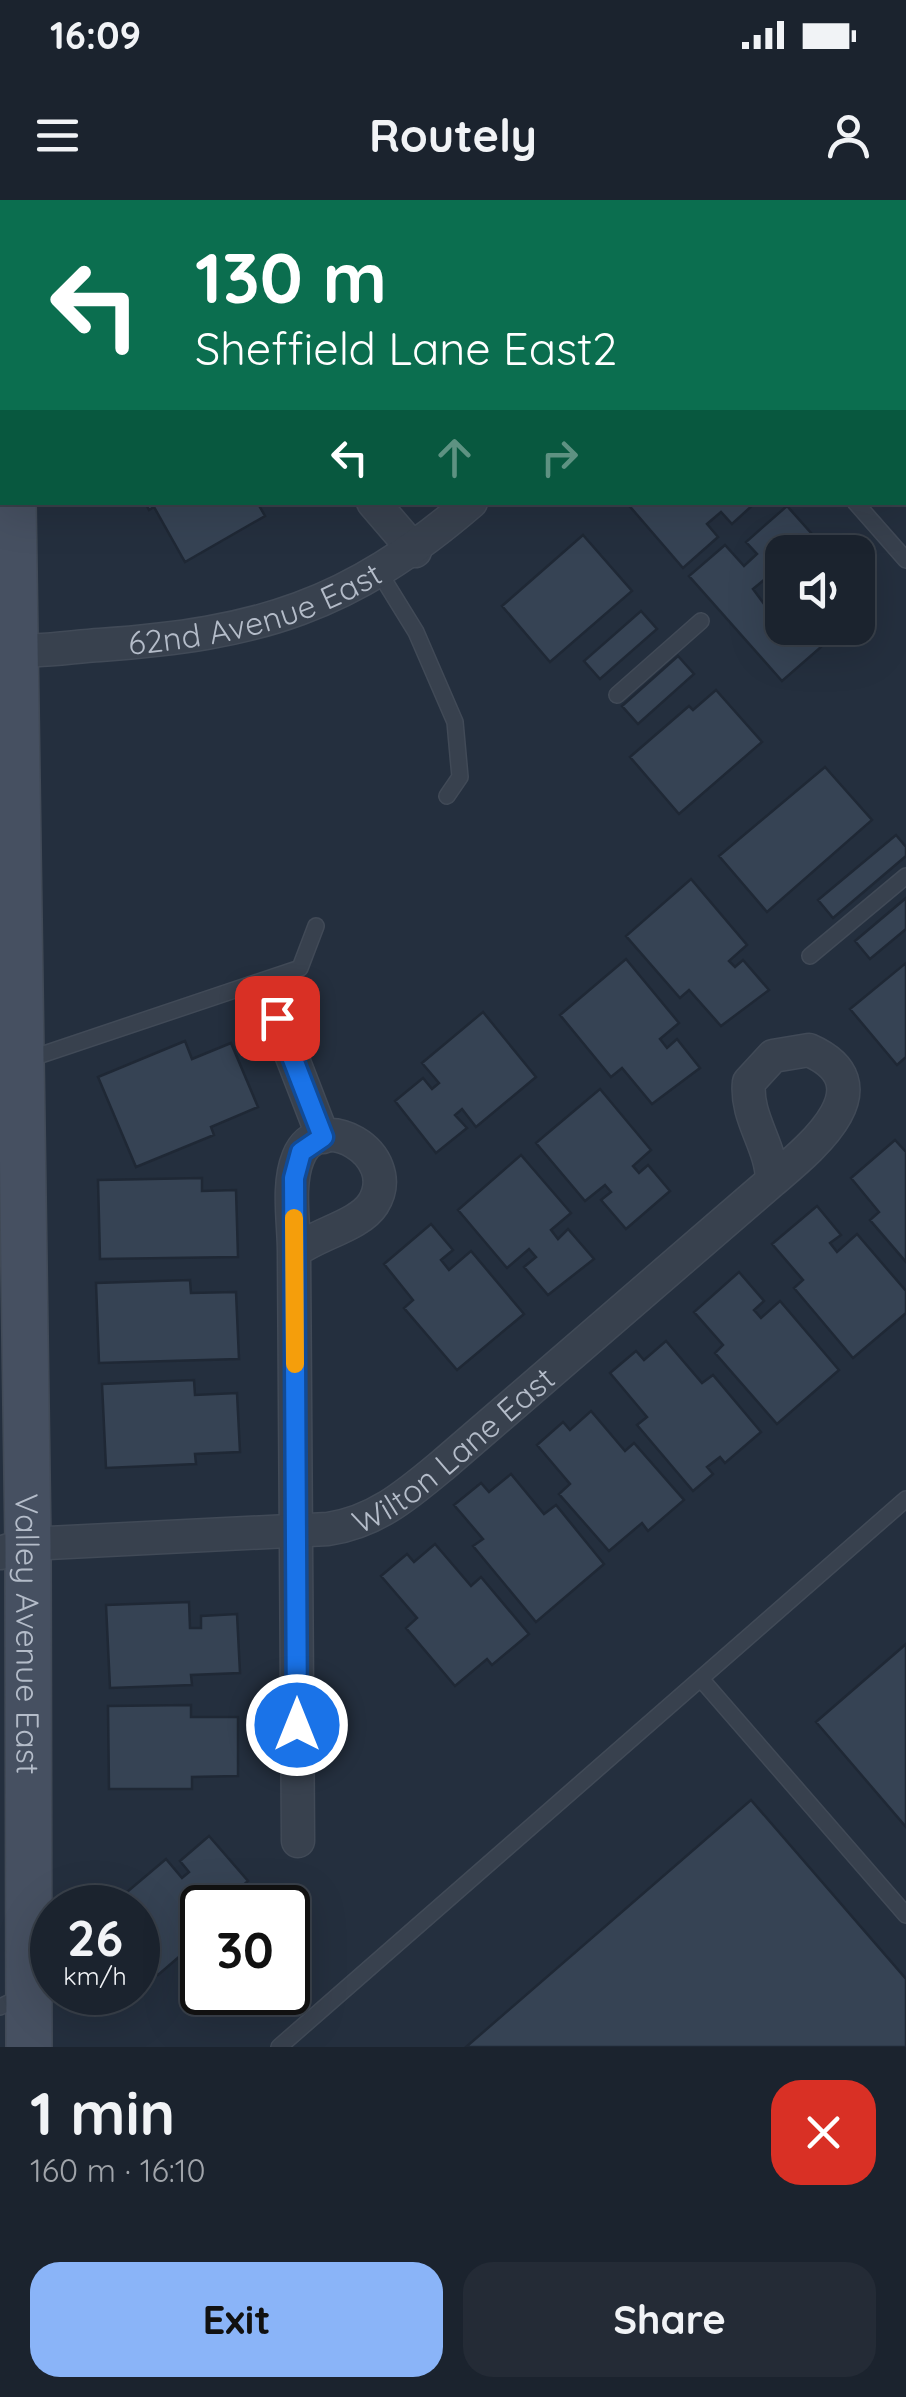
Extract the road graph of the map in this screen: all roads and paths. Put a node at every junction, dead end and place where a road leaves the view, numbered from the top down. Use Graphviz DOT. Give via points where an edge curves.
graph roads {
  1 [pos="13,505"];
  2 [pos="376,505"];
  3 [pos="468,505"];
  4 [pos="858,505"];
  5 [pos="415,551"];
  6 [pos="906,560"];
  7 [pos="378,572"];
  8 [pos="701,621"];
  9 [pos="6,649"];
  10 [pos="618,695"];
  11 [pos="446,796"];
  12 [pos="906,876"];
  13 [pos="316,926"];
  14 [pos="810,956"];
  15 [pos="277,1018"];
  16 [pos="15,1079"];
  17 [pos="323,1137"];
  18 [pos="772,1182"];
  19 [pos="294,1252"];
  20 [pos="906,1499"];
  21 [pos="296,1530"];
  22 [pos="14,1548"];
  23 [pos="702,1680"];
  24 [pos="298,1841"];
  25 [pos="906,1915"];
  26 [pos="14,2000"];
  27 [pos="28,2047"];
  28 [pos="279,2047"];
  1 -- 9 [label="main road, Valley Avenue East"];
  2 -- 5 [label="street"];
  3 -- 5 [label="street, 62nd Avenue East"];
  4 -- 6 [label="lane"];
  5 -- 7 [label="street, 62nd Avenue East"];
  7 -- 9 [label="street, 62nd Avenue East" via="316,605 241,629"];
  7 -- 11 [label="lane" via="416,632 455,722 460,777"];
  8 -- 10 [label="lane"];
  9 -- 16 [label="main road, Valley Avenue East"];
  12 -- 14 [label="lane"];
  13 -- 16 [label="lane" via="300,968"];
  15 -- 17 [label="street"];
  16 -- 22 [label="main road, Valley Avenue East"];
  17 -- 19 [label="street" via="303,1148 296,1164"];
  17 -- 19 [label="street" via="346,1137 366,1149 380,1174 377,1194 360,1216"];
  18 -- 21 [label="street, Wilton Lane East" via="411,1492 356,1523"];
  19 -- 21 [label="street"];
  20 -- 23 [label="lane"];
  21 -- 22 [label="street, Wilton Lane East"];
  21 -- 24 [label="street"];
  22 -- 26 [label="main road, Valley Avenue East"];
  23 -- 25 [label="lane"];
  23 -- 28 [label="lane"];
  26 -- 27 [label="main road, Valley Avenue East"];
}
